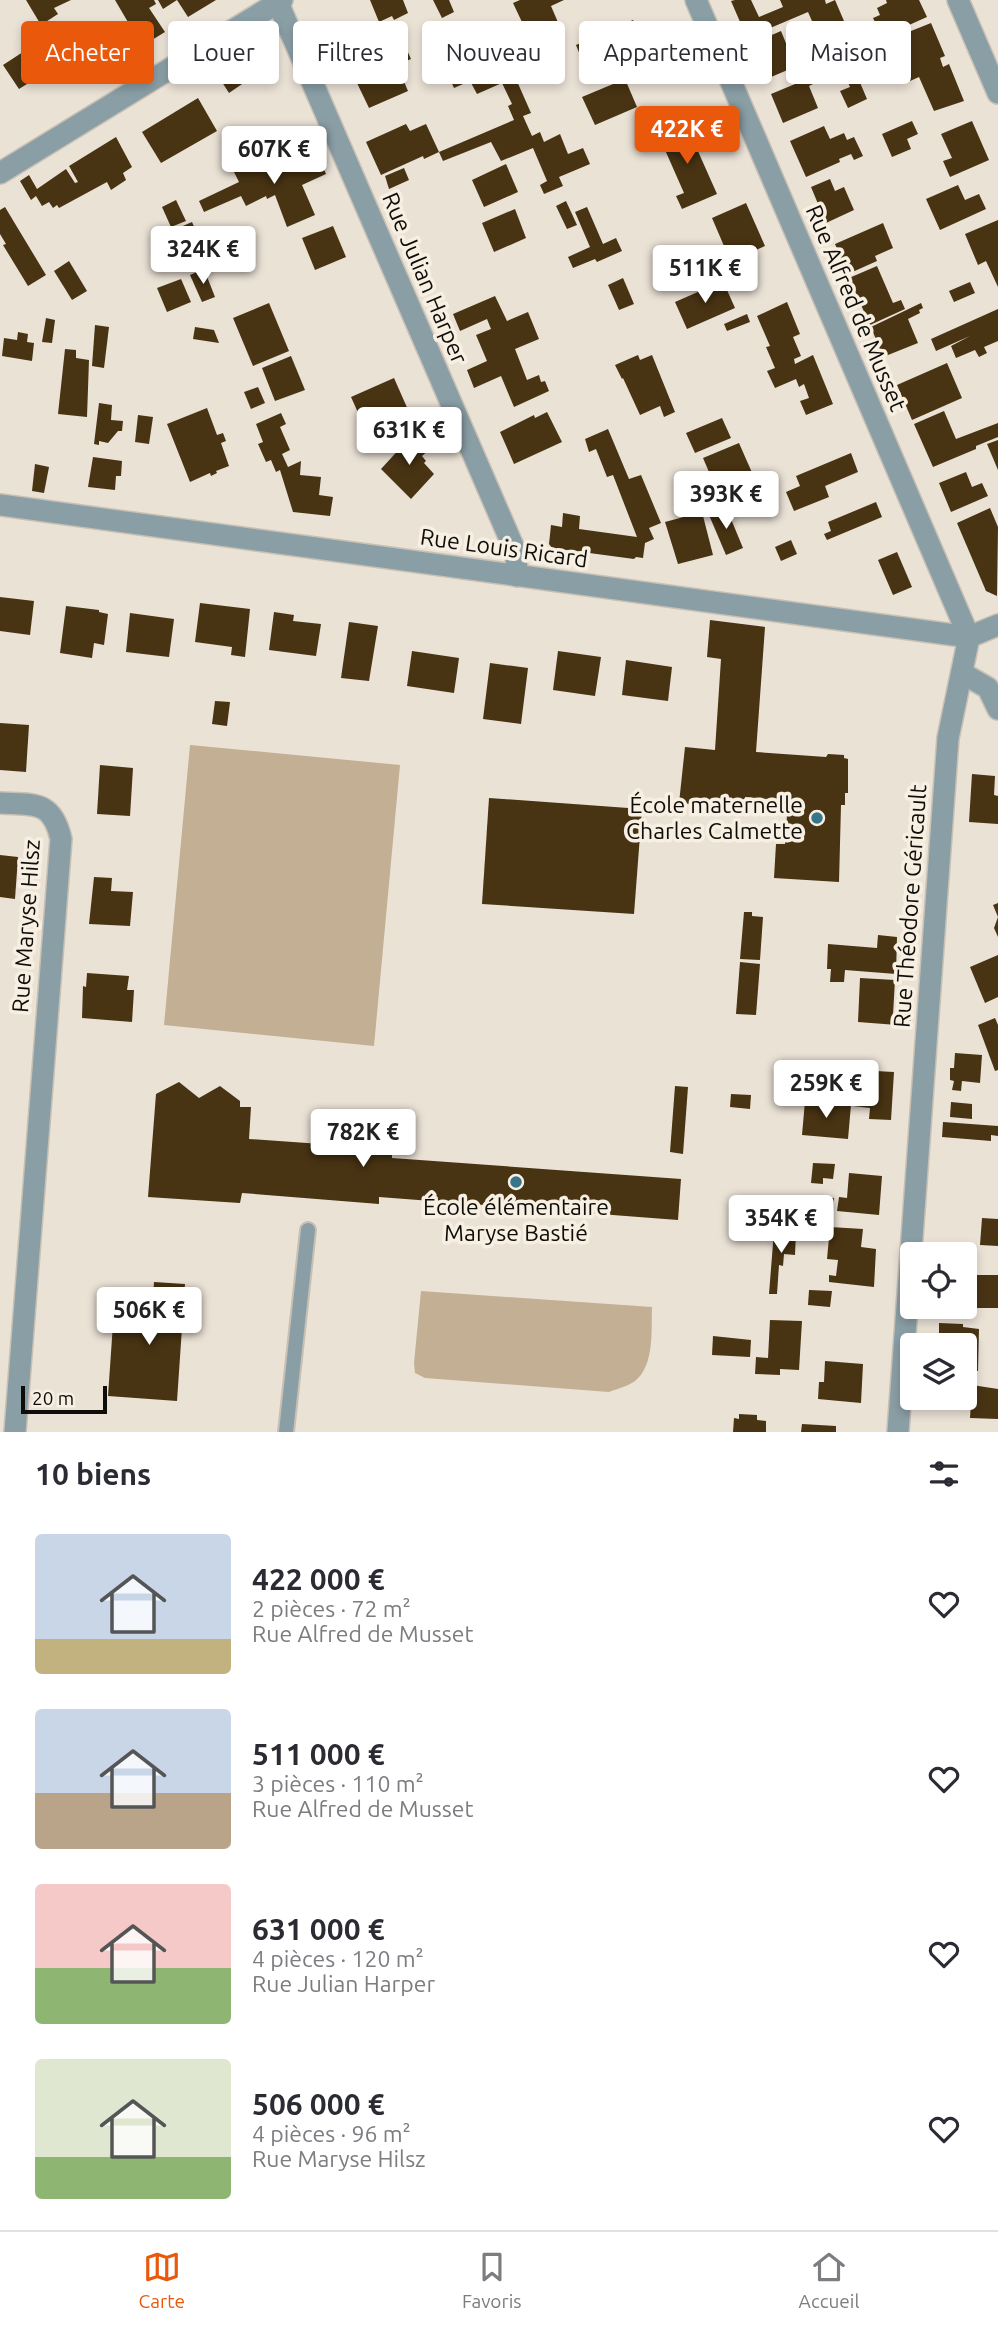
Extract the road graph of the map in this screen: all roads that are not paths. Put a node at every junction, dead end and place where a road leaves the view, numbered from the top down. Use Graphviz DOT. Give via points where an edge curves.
graph roads {
  1 [pos="696,0"];
  2 [pos="958,0"];
  3 [pos="280,1"];
  4 [pos="998,93"];
  5 [pos="0,173"];
  6 [pos="0,505"];
  7 [pos="517,576"];
  8 [pos="998,625"];
  9 [pos="969,637"];
  10 [pos="961,673"];
  11 [pos="998,709"];
  12 [pos="0,803"];
  13 [pos="308,1230"];
  14 [pos="15,1432"];
  15 [pos="286,1432"];
  16 [pos="898,1432"];
  1 -- 9 [label="street, Rue Alfred de Musset"];
  2 -- 4 [label="street"];
  3 -- 5 [label="street"];
  3 -- 7 [label="street, Rue Julian Harper" via="516,553"];
  6 -- 7 [label="street, Rue Louis Ricard"];
  7 -- 9 [label="street, Rue Louis Ricard"];
  8 -- 9 [label="street"];
  9 -- 10 [label="street, Rue Théodore Géricault"];
  10 -- 11 [label="street" via="988,688"];
  10 -- 16 [label="street, Rue Théodore Géricault" via="948,738"];
  12 -- 14 [label="street, Rue Maryse Hilsz" via="39,806 56,819 61,839"];
  13 -- 15 [label="lane"];
}
